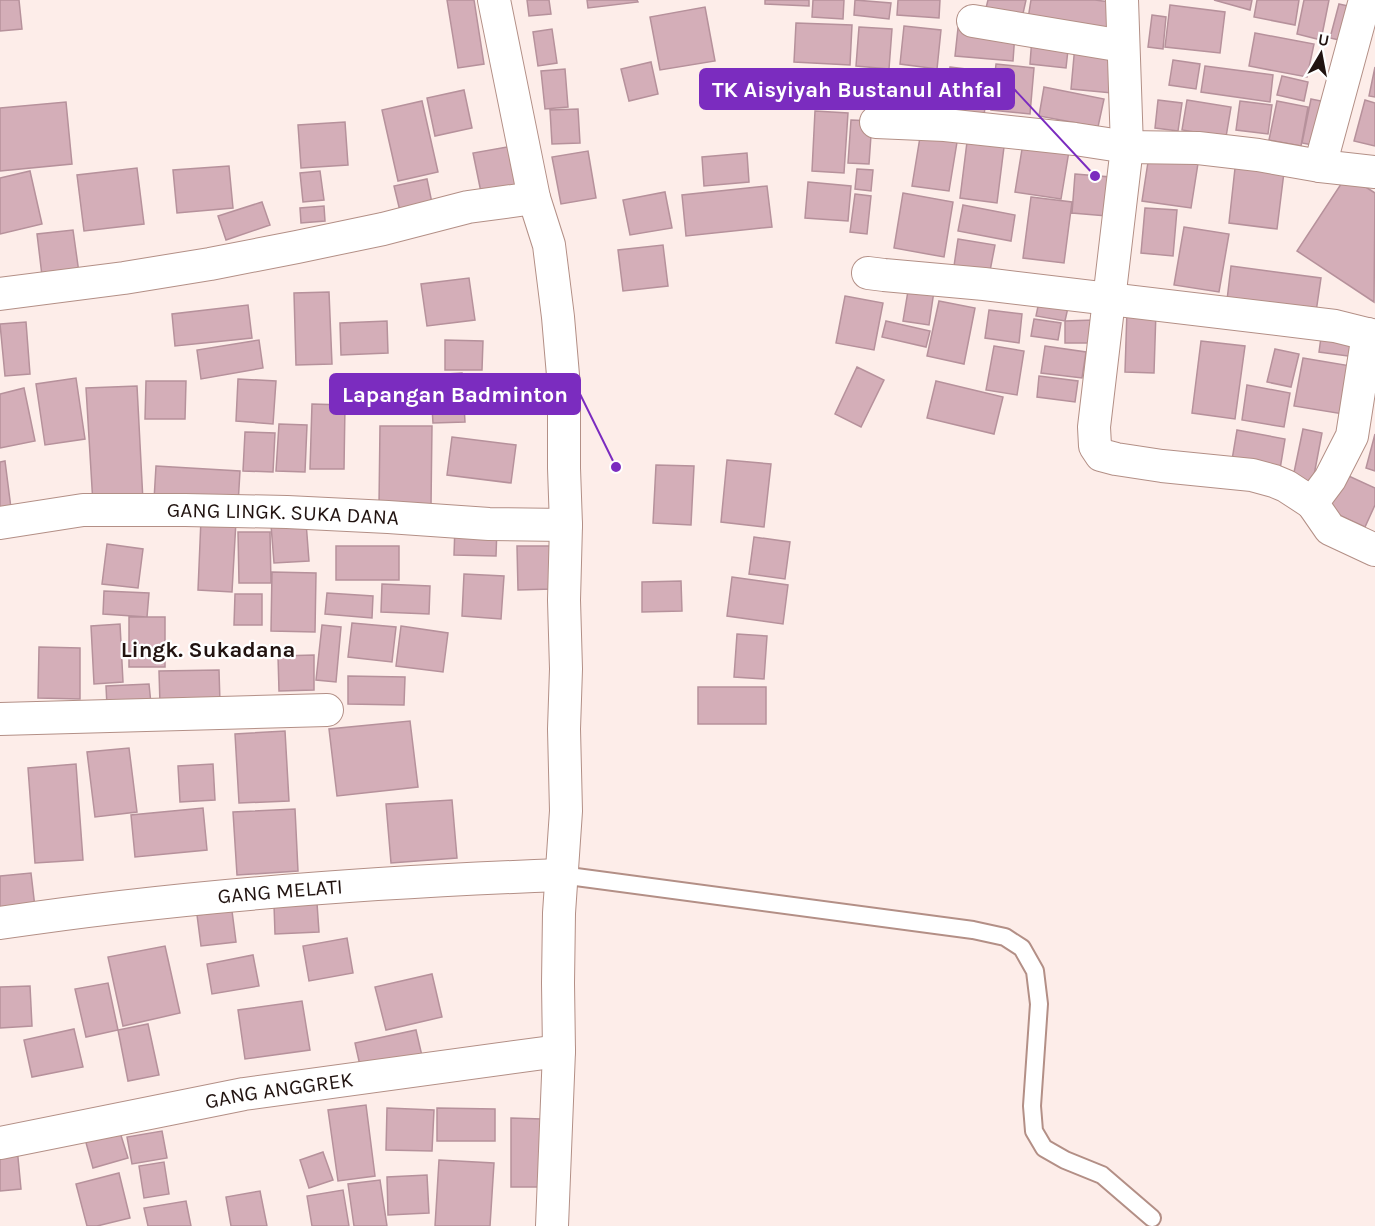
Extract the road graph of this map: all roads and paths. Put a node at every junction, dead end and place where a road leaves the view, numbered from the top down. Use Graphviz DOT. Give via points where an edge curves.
graph roads {
  1 [pos="494,0"];
  2 [pos="1122,0"];
  3 [pos="1365,0"];
  4 [pos="973,21"];
  5 [pos="1123,46"];
  6 [pos="876,122"];
  7 [pos="1127,147"];
  8 [pos="1320,166"];
  9 [pos="1375,171"];
  10 [pos="534,198"];
  11 [pos="868,273"];
  12 [pos="0,294"];
  13 [pos="1108,300"];
  14 [pos="1372,335"];
  15 [pos="1312,502"];
  16 [pos="0,523"];
  17 [pos="566,525"];
  18 [pos="1375,550"];
  19 [pos="327,710"];
  20 [pos="0,719"];
  21 [pos="561,874"];
  22 [pos="0,923"];
  23 [pos="559,1051"];
  24 [pos="0,1143"];
  25 [pos="1152,1218"];
  26 [pos="552,1226"];
  1 -- 10 [label="street"];
  2 -- 5 [label="street"];
  3 -- 8 [label="street"];
  4 -- 5 [label="street"];
  5 -- 7 [label="street"];
  6 -- 7 [label="street" via="945,125"];
  7 -- 8 [label="street" via="1198,148"];
  7 -- 13 [label="street"];
  8 -- 9 [label="street"];
  10 -- 12 [label="street" via="468,207 383,229 210,264"];
  10 -- 17 [label="street" via="549,245 558,317 564,387"];
  11 -- 13 [label="street"];
  13 -- 14 [label="street" via="1335,326"];
  13 -- 15 [label="street" via="1094,427 1095,446 1101,455 1252,475 1286,486"];
  14 -- 15 [label="street" via="1352,436 1330,479"];
  15 -- 18 [label="street" via="1330,530"];
  16 -- 17 [label="street, GANG LINGK. SUKA DANA" via="83,510 185,510"];
  17 -- 21 [label="street" via="566,811"];
  19 -- 20 [label="street"];
  21 -- 22 [label="street, GANG MELATI" via="244,894"];
  21 -- 23 [label="street"];
  21 -- 25 [label="lane" via="1005,937 1022,948 1035,971 1039,1004 1034,1131 1044,1148 1102,1175"];
  23 -- 24 [label="street, GANG ANGGREK" via="244,1094"];
  23 -- 26 [label="street"];
}
